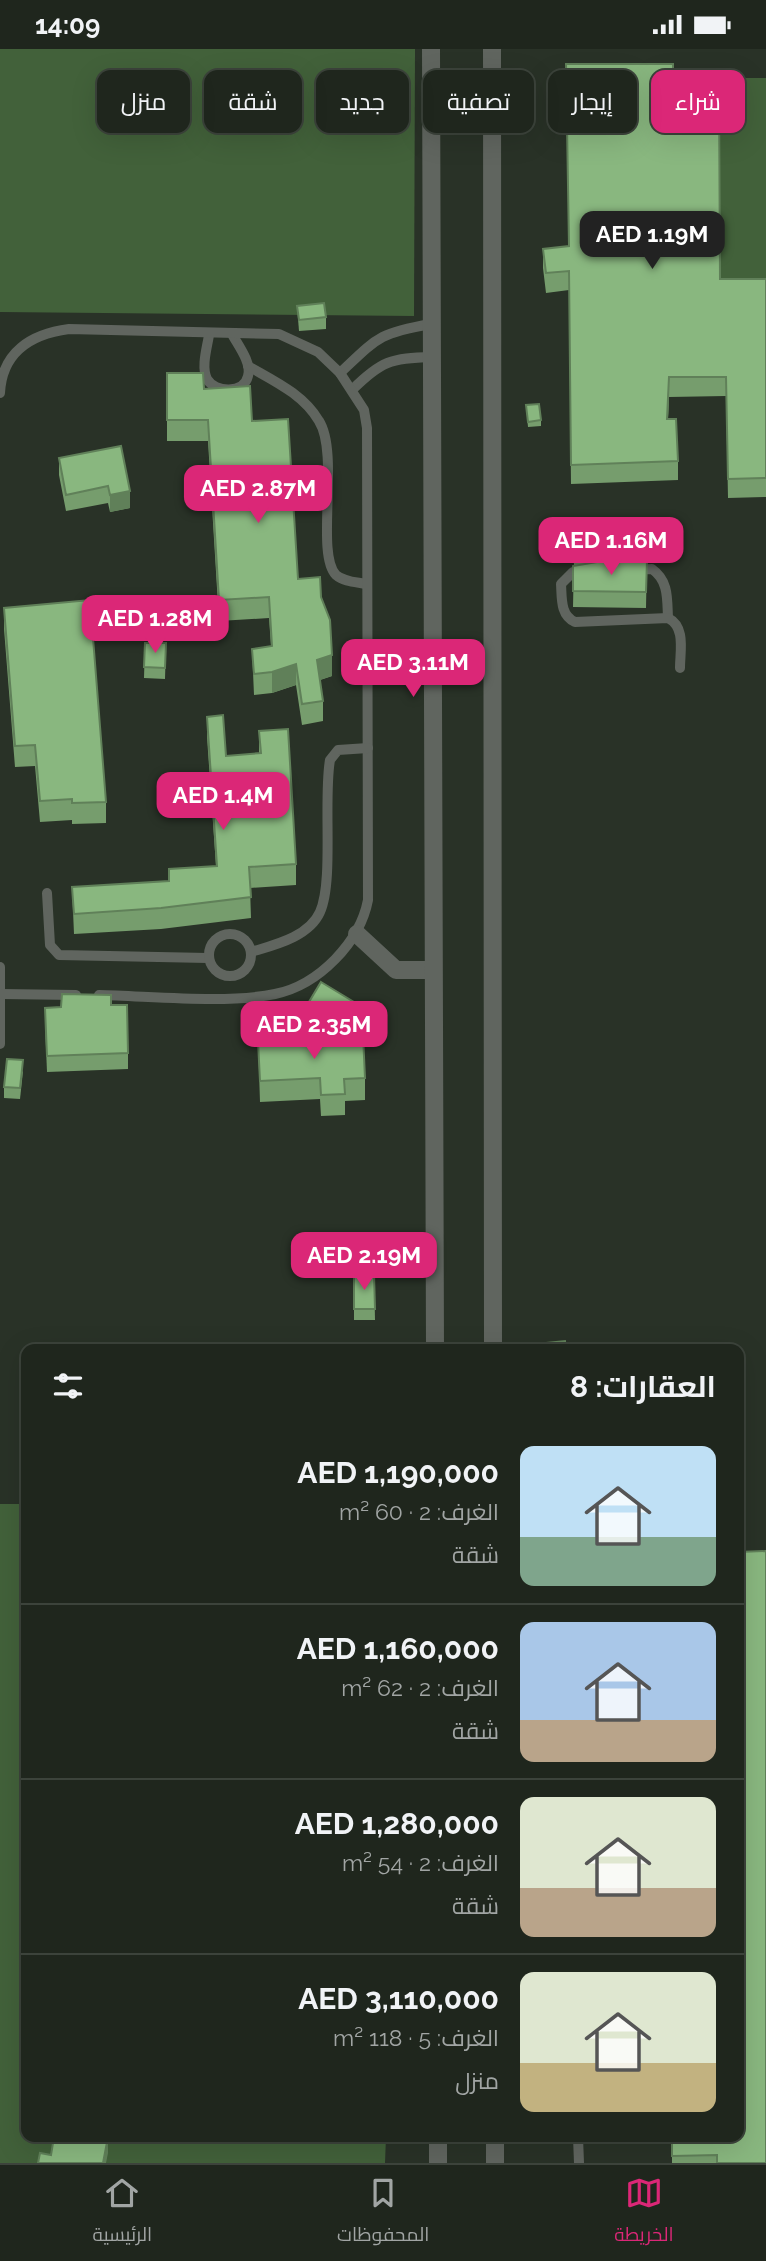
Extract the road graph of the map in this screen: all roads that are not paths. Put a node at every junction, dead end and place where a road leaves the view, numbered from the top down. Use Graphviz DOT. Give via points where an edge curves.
graph roads {
  1 [pos="431,49"];
  2 [pos="492,49"];
  3 [pos="431,324"];
  4 [pos="232,334"];
  5 [pos="209,335"];
  6 [pos="432,357"];
  7 [pos="247,366"];
  8 [pos="340,373"];
  9 [pos="352,390"];
  10 [pos="0,393"];
  11 [pos="615,570"];
  12 [pos="603,571"];
  13 [pos="366,585"];
  14 [pos="668,618"];
  15 [pos="680,668"];
  16 [pos="368,748"];
  17 [pos="47,893"];
  18 [pos="357,934"];
  19 [pos="251,952"];
  20 [pos="208,958"];
  21 [pos="0,967"];
  22 [pos="433,970"];
  23 [pos="1,994"];
  24 [pos="0,1044"];
  25 [pos="435,1344"];
  26 [pos="493,1344"];
  27 [pos="438,2142"];
  28 [pos="495,2142"];
  29 [pos="578,2142"];
  30 [pos="438,2163"];
  31 [pos="495,2163"];
  32 [pos="579,2163"];
  1 -- 3 [label="street"];
  2 -- 26 [label="street"];
  3 -- 6 [label="street"];
  3 -- 8 [label="lane" via="378,338"];
  4 -- 5 [label="lane"];
  4 -- 7 [label="lane"];
  4 -- 8 [label="lane" via="279,334 318,352"];
  5 -- 7 [label="lane" via="204,369 212,385 227,390 236,387 248,376"];
  5 -- 10 [label="lane" via="45,333 12,353 1,375"];
  6 -- 9 [label="lane" via="384,362"];
  6 -- 22 [label="street"];
  7 -- 13 [label="lane" via="300,398 320,422 327,447 330,564 342,580"];
  8 -- 9 [label="lane"];
  9 -- 13 [label="lane" via="363,409 370,450"];
  11 -- 14 [label="lane" via="652,569 657,573 666,584"];
  12 -- 14 [label="lane" via="573,572 561,584 569,620"];
  13 -- 16 [label="lane"];
  14 -- 15 [label="lane" via="680,630"];
  16 -- 18 [label="lane" via="369,900"];
  16 -- 19 [label="lane" via="338,750 330,760 325,892 320,914 287,940"];
  17 -- 20 [label="lane" via="50,945 59,955"];
  18 -- 22 [label="street" via="396,970"];
  18 -- 23 [label="lane" via="310,978 278,994"];
  19 -- 20 [label="lane" via="240,937 222,935 209,949"];
  19 -- 20 [label="lane" via="245,970 237,975 218,974"];
  21 -- 23 [label="lane"];
  22 -- 25 [label="street"];
  23 -- 24 [label="lane"];
  27 -- 30 [label="street"];
  28 -- 31 [label="street"];
  29 -- 32 [label="lane"];
}
